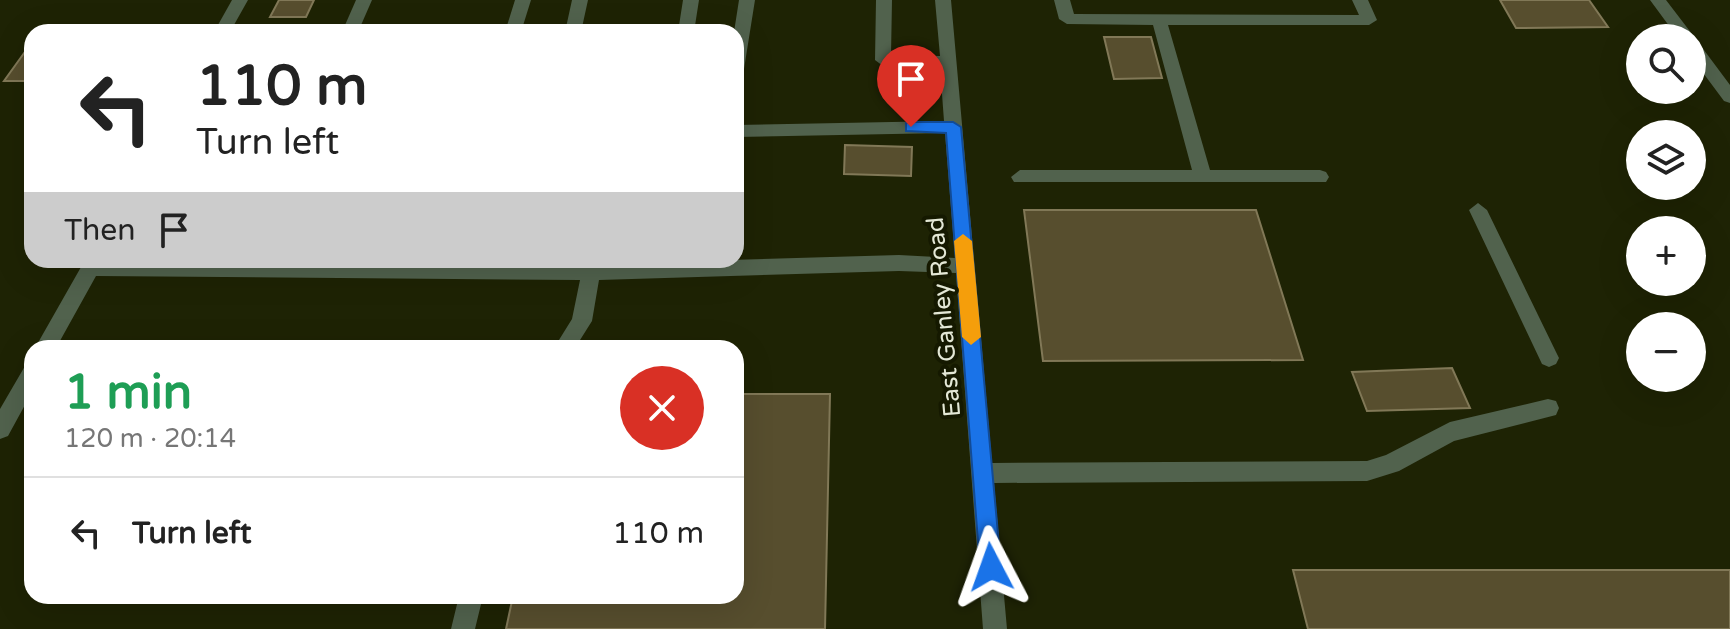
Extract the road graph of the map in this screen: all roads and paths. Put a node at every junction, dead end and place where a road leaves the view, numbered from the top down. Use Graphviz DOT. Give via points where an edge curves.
graph roads {
  1 [pos="240,0"];
  2 [pos="364,0"];
  3 [pos="523,0"];
  4 [pos="580,0"];
  5 [pos="691,0"];
  6 [pos="747,0"];
  7 [pos="884,0"];
  8 [pos="943,0"];
  9 [pos="1062,0"];
  10 [pos="1360,0"];
  11 [pos="1658,0"];
  12 [pos="1159,20"];
  13 [pos="226,24"];
  14 [pos="354,24"];
  15 [pos="516,24"];
  16 [pos="575,24"];
  17 [pos="687,24"];
  18 [pos="743,24"];
  19 [pos="1676,24"];
  20 [pos="948,62"];
  21 [pos="1706,65"];
  22 [pos="1730,97"];
  23 [pos="953,127"];
  24 [pos="744,131"];
  25 [pos="1020,177"];
  26 [pos="1203,177"];
  27 [pos="1320,177"];
  28 [pos="1478,210"];
  29 [pos="744,264"];
  30 [pos="965,266"];
  31 [pos="91,268"];
  32 [pos="414,268"];
  33 [pos="622,268"];
  34 [pos="591,272"];
  35 [pos="50,340"];
  36 [pos="569,340"];
  37 [pos="1549,358"];
  38 [pos="24,386"];
  39 [pos="1548,408"];
  40 [pos="1,426"];
  41 [pos="983,473"];
  42 [pos="469,604"];
  43 [pos="463,629"];
  44 [pos="995,629"];
  1 -- 13 [label="street"];
  2 -- 14 [label="street"];
  3 -- 15 [label="street"];
  4 -- 16 [label="street"];
  5 -- 17 [label="street"];
  6 -- 18 [label="street"];
  7 -- 20 [label="street" via="883,60"];
  8 -- 20 [label="street, East Ganley Road"];
  9 -- 12 [label="street" via="1067,19"];
  10 -- 12 [label="street" via="1369,20"];
  11 -- 19 [label="street"];
  12 -- 26 [label="street"];
  20 -- 23 [label="street, East Ganley Road"];
  21 -- 22 [label="street"];
  23 -- 24 [label="street"];
  23 -- 30 [label="street, East Ganley Road"];
  25 -- 26 [label="street"];
  26 -- 27 [label="street"];
  28 -- 37 [label="street"];
  29 -- 30 [label="street"];
  30 -- 41 [label="street, East Ganley Road"];
  31 -- 35 [label="street"];
  32 -- 34 [label="street"];
  33 -- 34 [label="street"];
  34 -- 36 [label="street" via="582,321"];
  38 -- 40 [label="street"];
  39 -- 41 [label="street" via="1450,432 1367,471"];
  41 -- 44 [label="street, East Ganley Road"];
  42 -- 43 [label="street"];
}
